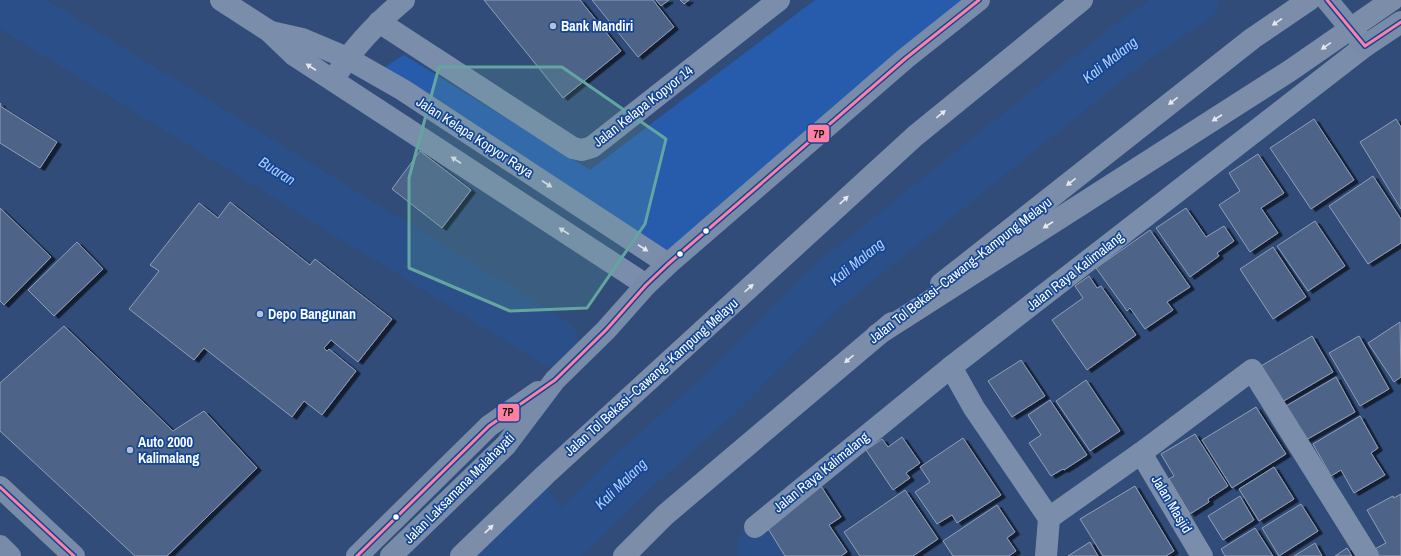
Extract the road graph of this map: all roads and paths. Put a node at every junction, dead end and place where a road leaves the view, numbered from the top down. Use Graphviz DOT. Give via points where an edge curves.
graph roads {
  1 [pos="221,0"];
  2 [pos="404,0"];
  3 [pos="779,0"];
  4 [pos="979,0"];
  5 [pos="1082,0"];
  6 [pos="1309,0"];
  7 [pos="1392,0"];
  8 [pos="1330,4"];
  9 [pos="379,22"];
  10 [pos="1401,22"];
  11 [pos="269,31"];
  12 [pos="1365,46"];
  13 [pos="347,58"];
  14 [pos="333,81"];
  15 [pos="668,264"];
  16 [pos="646,285"];
  17 [pos="877,335"];
  18 [pos="950,367"];
  19 [pos="555,380"];
  20 [pos="1141,453"];
  21 [pos="0,487"];
  22 [pos="1049,518"];
  23 [pos="754,527"];
  24 [pos="0,546"];
  25 [pos="10,556"];
  26 [pos="74,556"];
  27 [pos="357,556"];
  28 [pos="391,556"];
  29 [pos="461,556"];
  30 [pos="624,556"];
  31 [pos="1046,556"];
  32 [pos="1202,556"];
  33 [pos="1368,556"];
  1 -- 11 [label="street, Jalan Kelapa Kopyor Raya"];
  2 -- 9 [label="street"];
  3 -- 9 [label="street, Jalan Kelapa Kopyor 14" via="592,147 582,150 572,148"];
  4 -- 15 [label="main road, Jalan Laksamana Malahayati" via="906,58"];
  29 -- 5 [label="highway, Jalan Tol Bekasi–Cawang–Kampung Melayu, one-way" via="545,475 915,136"];
  6 -- 17 [label="highway, Jalan Tol Bekasi–Cawang–Kampung Melayu, one-way, bridge" via="1253,38"];
  7 -- 17 [label="highway, one-way, bridge" via="1291,70"];
  8 -- 12 [label="main road"];
  9 -- 13 [label="street"];
  10 -- 12 [label="main road, Jalan Raya Kalimalang"];
  11 -- 13 [label="street, Jalan Kelapa Kopyor Raya" via="302,39"];
  14 -- 11 [label="street, Jalan Kelapa Kopyor Raya, one-way" via="294,55"];
  12 -- 18 [label="street, Jalan Raya Kalimalang"];
  13 -- 14 [label="street"];
  13 -- 15 [label="street, Jalan Kelapa Kopyor Raya, one-way" via="404,90"];
  16 -- 14 [label="street, Jalan Kelapa Kopyor Raya, one-way"];
  15 -- 16 [label="main road, Jalan Laksamana Malahayati"];
  16 -- 19 [label="main road, Jalan Laksamana Malahayati" via="606,330"];
  17 -- 30 [label="highway, Jalan Tol Bekasi–Cawang–Kampung Melayu, one-way" via="665,515"];
  18 -- 22 [label="street" via="974,408"];
  18 -- 23 [label="street, Jalan Raya Kalimalang"];
  19 -- 27 [label="main road, Jalan Laksamana Malahayati" via="489,426"];
  19 -- 28 [label="main road, Jalan Laksamana Malahayati" via="506,445"];
  20 -- 22 [label="street"];
  20 -- 32 [label="street, Jalan Masjid"];
  20 -- 33 [label="street" via="1252,370"];
  21 -- 26 [label="main road"];
  22 -- 31 [label="street"];
  24 -- 25 [label="main road"];
}
